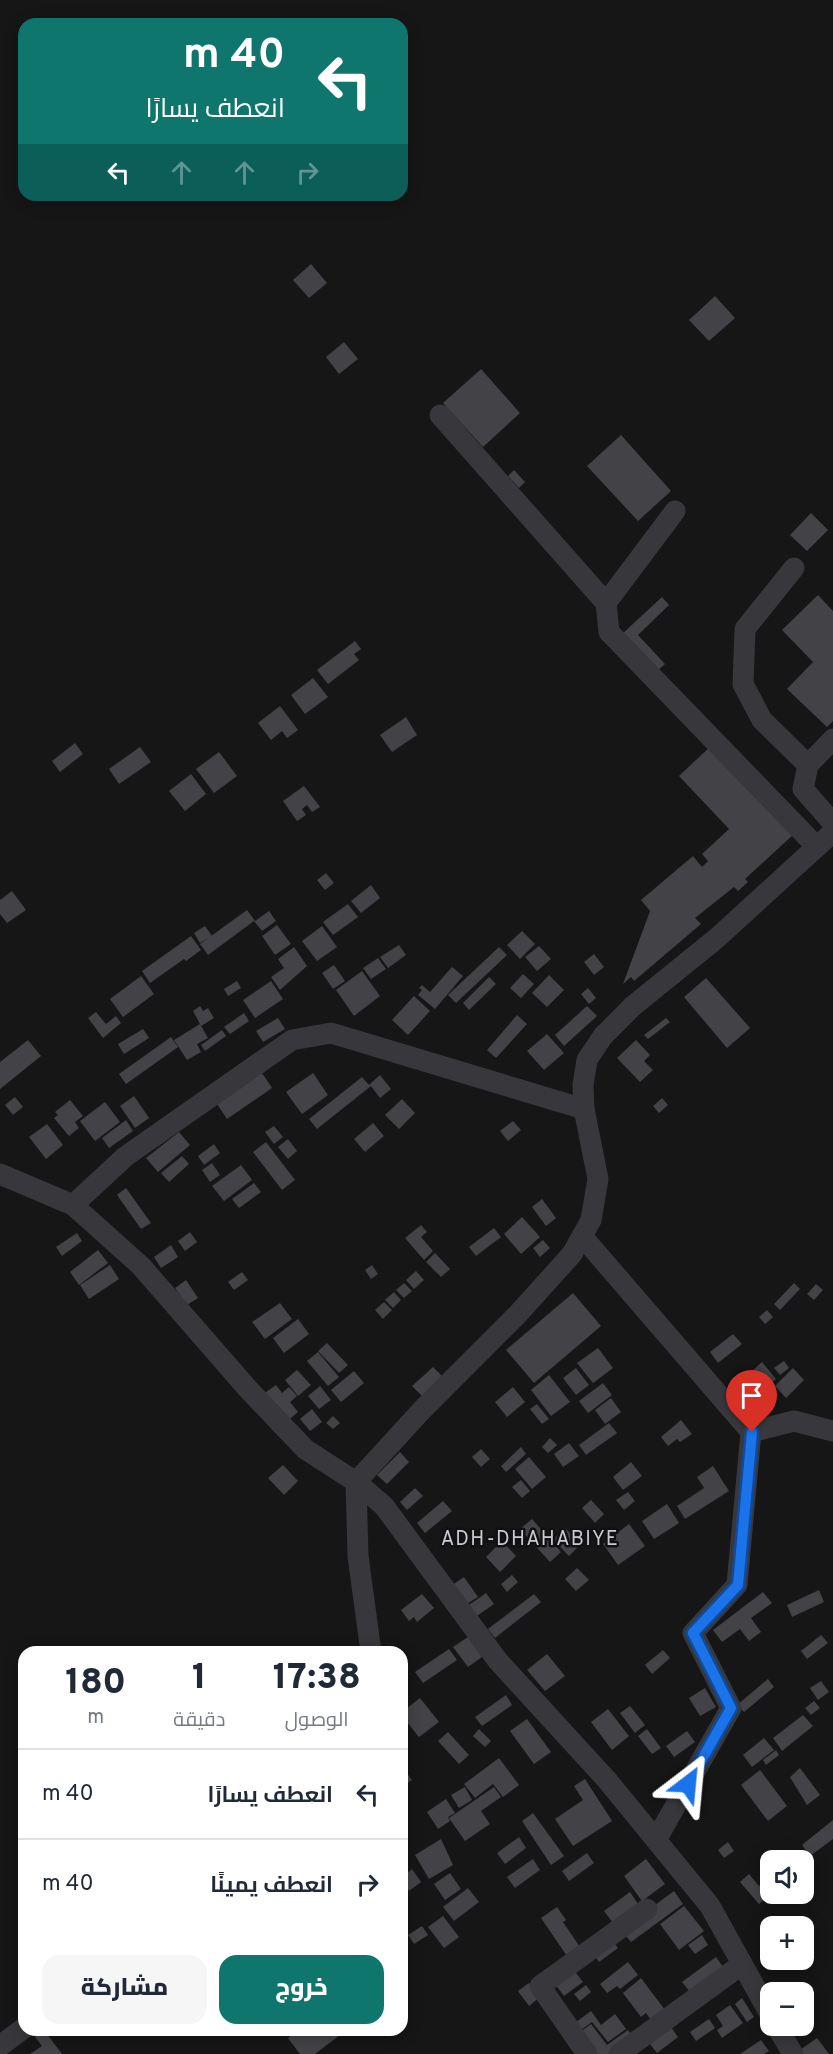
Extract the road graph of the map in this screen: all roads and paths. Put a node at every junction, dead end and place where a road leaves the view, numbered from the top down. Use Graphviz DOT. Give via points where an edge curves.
graph roads {
  1 [pos="440,415"];
  2 [pos="675,511"];
  3 [pos="794,568"];
  4 [pos="606,603"];
  5 [pos="833,739"];
  6 [pos="808,765"];
  7 [pos="833,823"];
  8 [pos="833,832"];
  9 [pos="817,847"];
  10 [pos="584,1109"];
  11 [pos="0,1174"];
  12 [pos="73,1205"];
  13 [pos="582,1236"];
  14 [pos="833,1431"];
  15 [pos="752,1432"];
  16 [pos="356,1482"];
  17 [pos="370,1646"];
  18 [pos="656,1840"];
  19 [pos="647,1909"];
  20 [pos="741,1965"];
  21 [pos="760,1997"];
  22 [pos="18,2032"];
  23 [pos="782,2036"];
  24 [pos="0,2046"];
  25 [pos="587,2054"];
  26 [pos="619,2054"];
  27 [pos="793,2054"];
  1 -- 4 [label="street"];
  2 -- 4 [label="street"];
  3 -- 6 [label="street" via="745,629 743,684 762,720"];
  4 -- 9 [label="street" via="609,632"];
  5 -- 6 [label="street"];
  6 -- 7 [label="street" via="803,789"];
  8 -- 9 [label="street"];
  9 -- 10 [label="street" via="603,1036 587,1060"];
  10 -- 12 [label="street" via="331,1033 292,1040 126,1156"];
  10 -- 13 [label="street" via="598,1179 591,1220"];
  11 -- 12 [label="street"];
  12 -- 16 [label="street" via="141,1266 305,1449"];
  13 -- 15 [label="street"];
  13 -- 16 [label="street" via="572,1254 517,1315"];
  14 -- 15 [label="street" via="794,1421"];
  15 -- 18 [label="street" via="738,1585 693,1633 731,1708"];
  16 -- 17 [label="street" via="358,1556"];
  16 -- 18 [label="street" via="384,1506 498,1661"];
  18 -- 20 [label="street" via="710,1906"];
  19 -- 25 [label="street" via="540,1986"];
  20 -- 21 [label="street"];
  20 -- 26 [label="street"];
  22 -- 24 [label="street"];
  23 -- 27 [label="street"];
}
